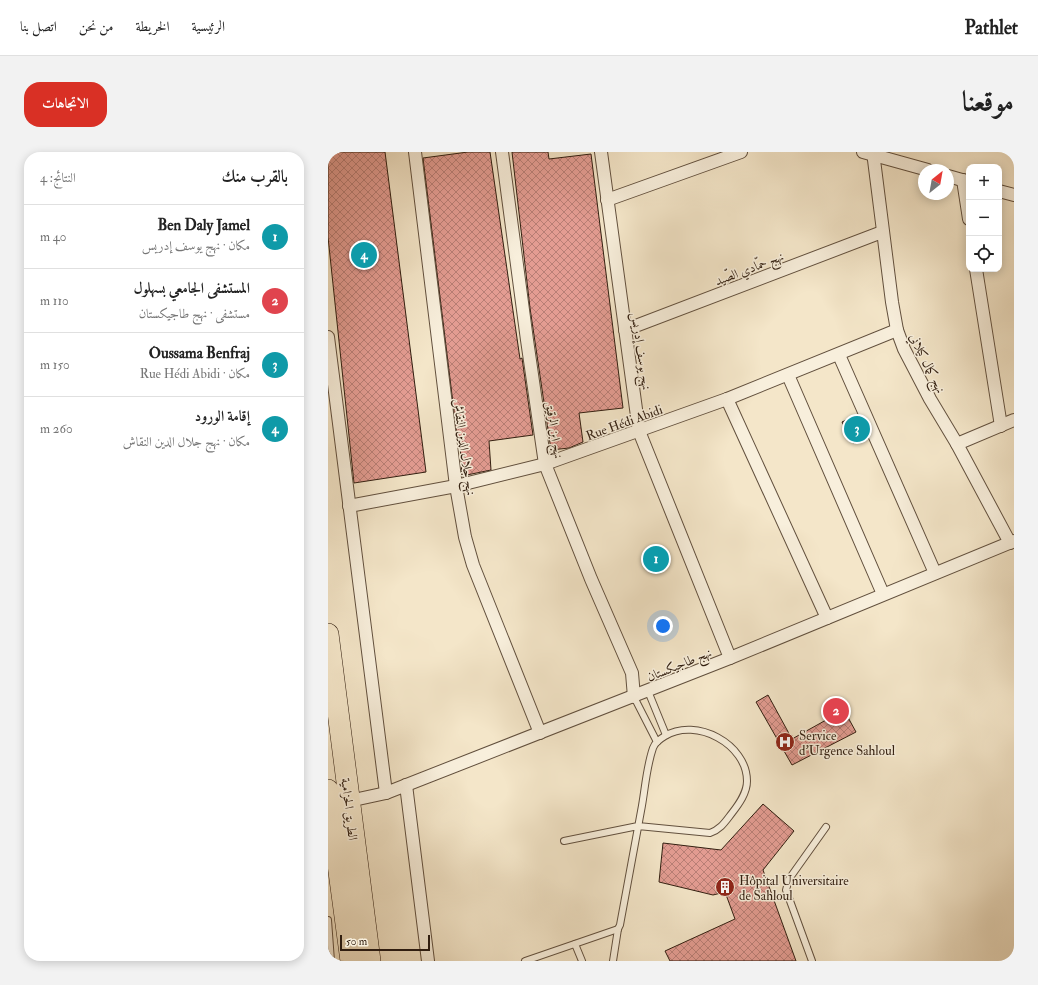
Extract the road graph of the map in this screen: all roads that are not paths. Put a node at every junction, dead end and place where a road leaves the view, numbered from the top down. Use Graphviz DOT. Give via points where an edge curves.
graph roads {
  1 [pos="415,152"];
  2 [pos="502,152"];
  3 [pos="601,152"];
  4 [pos="741,152"];
  5 [pos="870,152"];
  6 [pos="918,167"];
  7 [pos="954,178"];
  8 [pos="966,181"];
  9 [pos="1002,192"];
  10 [pos="1014,195"];
  11 [pos="607,200"];
  12 [pos="882,232"];
  13 [pos="976,272"];
  14 [pos="625,330"];
  15 [pos="897,330"];
  16 [pos="328,337"];
  17 [pos="839,355"];
  18 [pos="788,375"];
  19 [pos="727,399"];
  20 [pos="1014,420"];
  21 [pos="1001,426"];
  22 [pos="639,432"];
  23 [pos="958,444"];
  24 [pos="545,464"];
  25 [pos="456,486"];
  26 [pos="349,506"];
  27 [pos="1012,542"];
  28 [pos="935,573"];
  29 [pos="883,594"];
  30 [pos="827,618"];
  31 [pos="328,634"];
  32 [pos="730,658"];
  33 [pos="632,673"];
  34 [pos="648,691"];
  35 [pos="634,697"];
  36 [pos="540,733"];
  37 [pos="666,735"];
  38 [pos="657,742"];
  39 [pos="406,785"];
  40 [pos="328,790"];
  41 [pos="386,793"];
  42 [pos="349,801"];
  43 [pos="330,822"];
  44 [pos="638,826"];
  45 [pos="826,827"];
  46 [pos="564,840"];
  47 [pos="328,920"];
  48 [pos="618,929"];
  49 [pos="329,934"];
  50 [pos="575,944"];
  51 [pos="345,946"];
  52 [pos="331,961"];
  53 [pos="370,961"];
  54 [pos="428,961"];
  55 [pos="525,961"];
  56 [pos="582,961"];
  57 [pos="613,961"];
  58 [pos="812,961"];
  1 -- 25 [label="street, نهج جلال الدين النقاش"];
  2 -- 24 [label="street, نهج ابن الرقيق"];
  3 -- 11 [label="street, نهج يوسف إدريس"];
  4 -- 11 [label="street"];
  5 -- 6 [label="street"];
  5 -- 12 [label="street, نهج كمال كيلاني"];
  7 -- 8 [label="street"];
  9 -- 10 [label="street"];
  11 -- 14 [label="street, نهج يوسف إدريس"];
  12 -- 14 [label="street, نهج حمّادي الصّيد"];
  12 -- 15 [label="street, نهج كمال كيلاني"];
  13 -- 21 [label="street"];
  14 -- 22 [label="street, نهج يوسف إدريس"];
  15 -- 17 [label="street, Rue Hédi Abidi"];
  15 -- 23 [label="street, نهج كمال كيلاني" via="915,372"];
  16 -- 26 [label="street"];
  17 -- 18 [label="street, Rue Hédi Abidi"];
  17 -- 28 [label="street"];
  18 -- 19 [label="street, Rue Hédi Abidi"];
  18 -- 29 [label="street"];
  19 -- 22 [label="street, Rue Hédi Abidi"];
  19 -- 30 [label="street"];
  20 -- 21 [label="street"];
  21 -- 23 [label="street"];
  22 -- 24 [label="street, Rue Hédi Abidi"];
  22 -- 32 [label="street, نهج يوسف إدريس"];
  23 -- 27 [label="street, نهج كمال كيلاني"];
  24 -- 25 [label="street, Rue Hédi Abidi"];
  24 -- 33 [label="street, نهج ابن الرقيق" via="591,580"];
  25 -- 26 [label="street, Rue Hédi Abidi"];
  25 -- 36 [label="street, نهج جلال الدين النقاش" via="473,565"];
  26 -- 41 [label="street"];
  27 -- 28 [label="street, نهج طاجيكستان"];
  28 -- 29 [label="street, نهج طاجيكستان"];
  29 -- 30 [label="street, نهج طاجيكستان"];
  30 -- 32 [label="street, نهج طاجيكستان"];
  31 -- 42 [label="highway, الطريق الحزامية"];
  32 -- 34 [label="street, نهج طاجيكستان"];
  33 -- 34 [label="street"];
  33 -- 35 [label="street, نهج ابن الرقيق"];
  34 -- 35 [label="street, نهج طاجيكستان"];
  34 -- 37 [label="lane"];
  35 -- 36 [label="street, نهج طاجيكستان"];
  35 -- 38 [label="lane"];
  36 -- 39 [label="street, نهج طاجيكستان"];
  37 -- 38 [label="lane"];
  37 -- 44 [label="lane" via="674,731 692,730 724,740 736,752 744,766 747,781 745,792 719,830 710,833"];
  38 -- 44 [label="lane" via="650,759"];
  39 -- 41 [label="street, نهج طاجيكستان"];
  39 -- 54 [label="street"];
  40 -- 43 [label="highway, الطريق الحزامية"];
  41 -- 42 [label="street, نهج طاجيكستان"];
  42 -- 53 [label="highway, الطريق الحزامية"];
  43 -- 51 [label="highway, الطريق الحزامية"];
  44 -- 46 [label="lane"];
  44 -- 48 [label="lane"];
  45 -- 58 [label="lane" via="789,879 786,890"];
  47 -- 49 [label="lane"];
  48 -- 50 [label="lane"];
  48 -- 57 [label="lane"];
  49 -- 51 [label="lane"];
  49 -- 52 [label="lane"];
  50 -- 55 [label="lane"];
  50 -- 56 [label="lane"];
}
